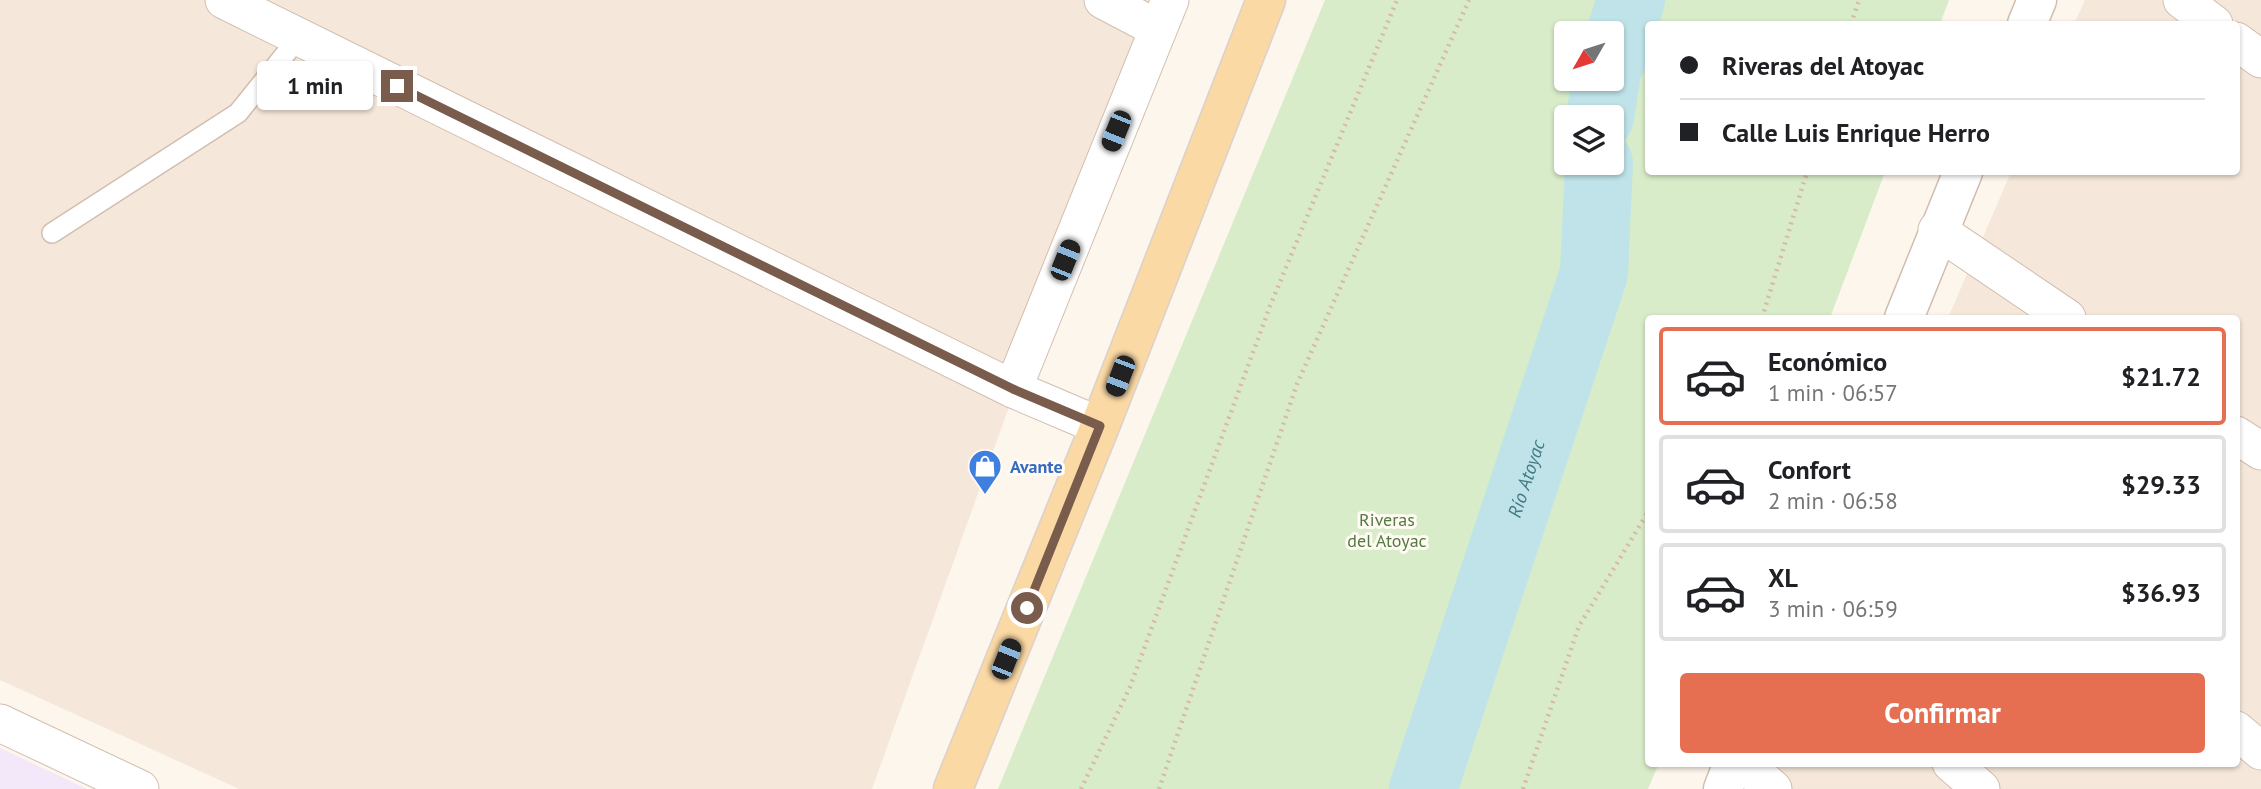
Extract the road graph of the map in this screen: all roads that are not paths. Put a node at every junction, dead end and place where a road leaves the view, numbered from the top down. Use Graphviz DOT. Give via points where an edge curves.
graph roads {
  1 [pos="224,0"];
  2 [pos="1103,0"];
  3 [pos="1266,0"];
  4 [pos="2037,0"];
  5 [pos="2182,0"];
  6 [pos="1164,14"];
  7 [pos="2028,21"];
  8 [pos="2210,21"];
  9 [pos="299,37"];
  10 [pos="2240,44"];
  11 [pos="2261,60"];
  12 [pos="1962,175"];
  13 [pos="1937,230"];
  14 [pos="52,233"];
  15 [pos="1905,315"];
  16 [pos="2063,315"];
  17 [pos="1013,389"];
  18 [pos="1100,426"];
  19 [pos="2240,438"];
  20 [pos="2261,451"];
  21 [pos="0,723"];
  22 [pos="2240,733"];
  23 [pos="2261,751"];
  24 [pos="1731,767"];
  25 [pos="1748,767"];
  26 [pos="1956,767"];
  27 [pos="140,789"];
  28 [pos="953,789"];
  29 [pos="1723,789"];
  30 [pos="1773,789"];
  31 [pos="1981,789"];
  1 -- 9 [label="street"];
  2 -- 6 [label="street"];
  3 -- 18 [label="main road"];
  4 -- 7 [label="street"];
  5 -- 8 [label="street"];
  6 -- 17 [label="street"];
  9 -- 14 [label="lane" via="238,113"];
  9 -- 17 [label="street"];
  10 -- 11 [label="street"];
  12 -- 13 [label="street"];
  13 -- 15 [label="street"];
  13 -- 16 [label="street"];
  17 -- 18 [label="street"];
  18 -- 28 [label="main road"];
  19 -- 20 [label="street"];
  21 -- 27 [label="street"];
  22 -- 23 [label="street"];
  24 -- 29 [label="street"];
  25 -- 30 [label="street"];
  26 -- 31 [label="street"];
}
